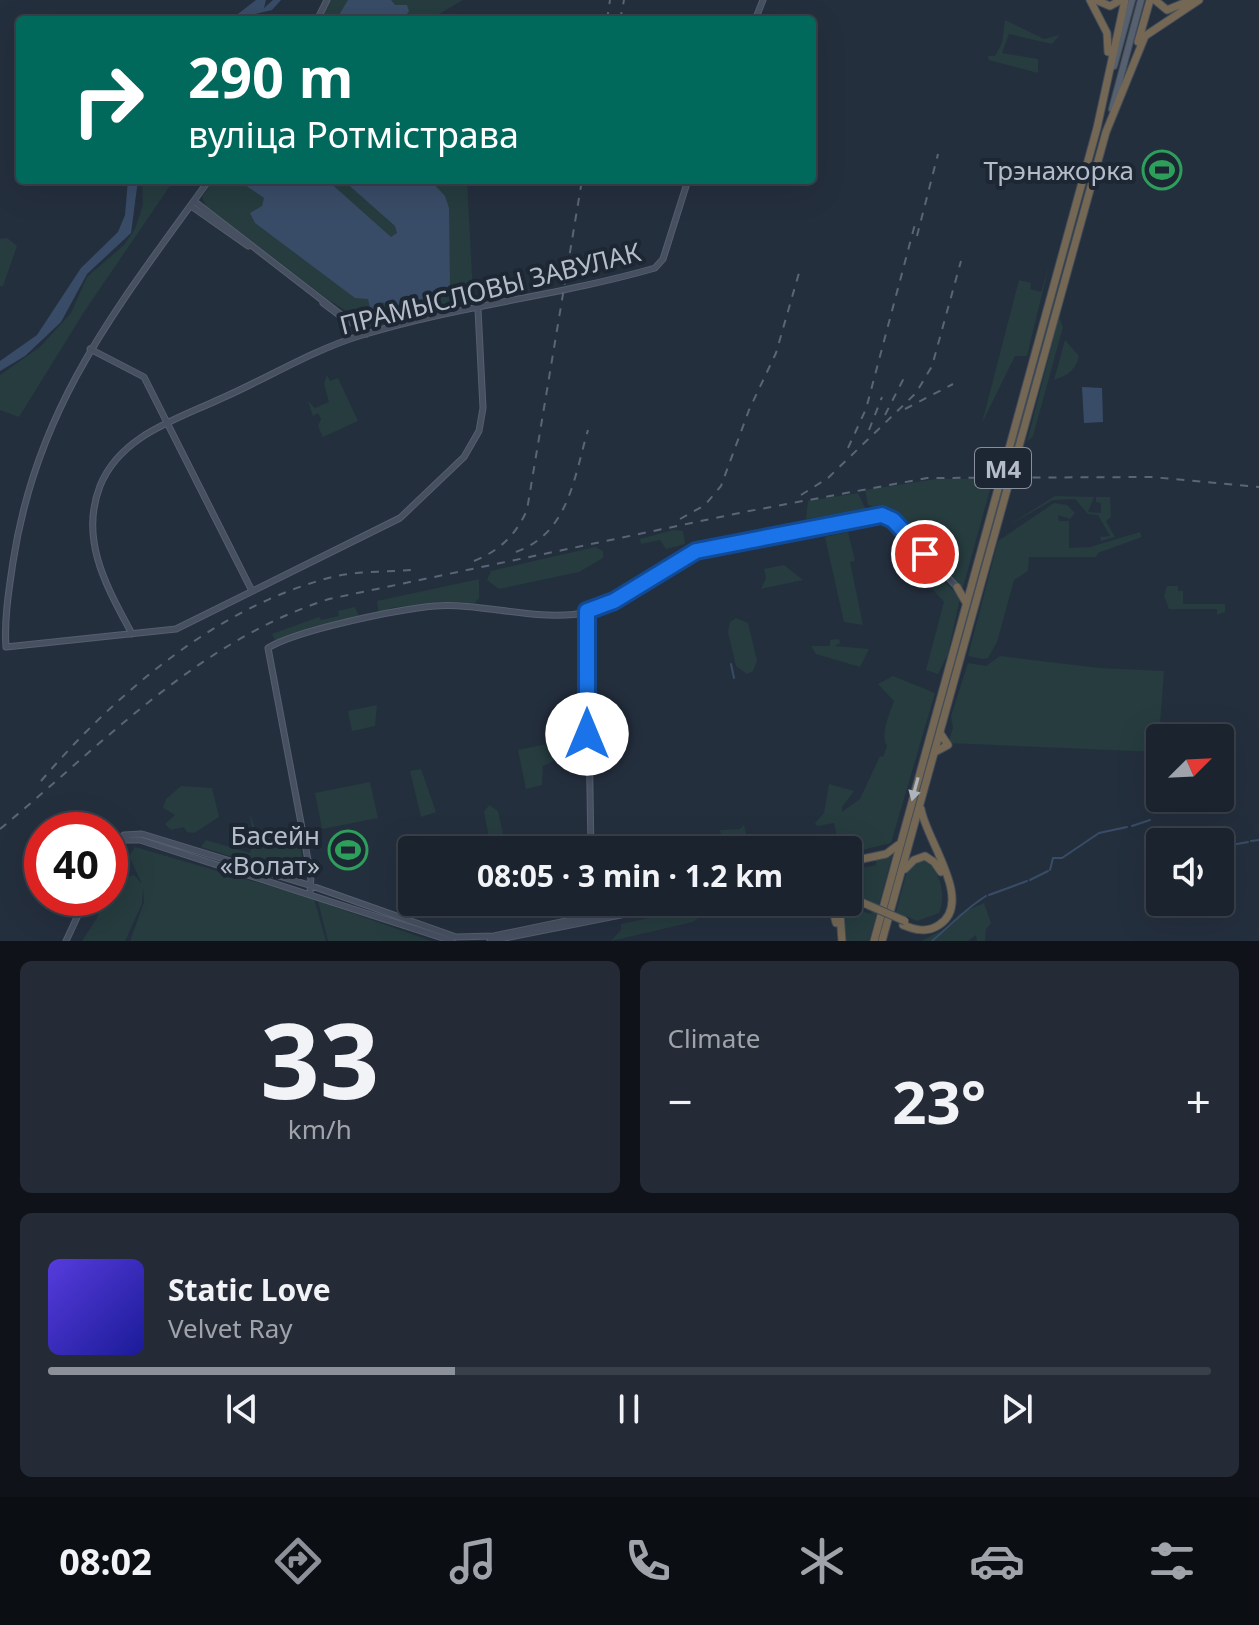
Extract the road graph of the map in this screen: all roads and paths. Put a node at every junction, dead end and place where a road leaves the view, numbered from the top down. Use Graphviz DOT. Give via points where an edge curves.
graph roads {
  1 [pos="1093,0"];
  2 [pos="1123,0"];
  3 [pos="1132,0"];
  4 [pos="1141,0"];
  5 [pos="1152,0"];
  6 [pos="1191,0"];
  7 [pos="1199,0"];
  8 [pos="1135,56"];
  9 [pos="1108,66"];
  10 [pos="1097,128"];
  11 [pos="1106,132"];
  12 [pos="206,184"];
  13 [pos="687,184"];
  14 [pos="192,204"];
  15 [pos="478,309"];
  16 [pos="361,335"];
  17 [pos="90,349"];
  18 [pos="167,423"];
  19 [pos="972,582"];
  20 [pos="957,587"];
  21 [pos="251,589"];
  22 [pos="965,603"];
  23 [pos="587,611"];
  24 [pos="132,634"];
  25 [pos="956,656"];
  26 [pos="920,806"];
  27 [pos="128,834"];
  28 [pos="591,836"];
  29 [pos="900,841"];
  30 [pos="862,859"];
  31 [pos="902,874"];
  32 [pos="311,890"];
  33 [pos="862,905"];
  34 [pos="78,916"];
  35 [pos="601,916"];
  36 [pos="834,916"];
  37 [pos="840,916"];
  38 [pos="904,923"];
  39 [pos="876,940"];
  40 [pos="66,941"];
  41 [pos="452,941"];
  42 [pos="490,941"];
  43 [pos="840,941"];
  1 -- 2 [label="highway" via="1110,6"];
  1 -- 9 [label="highway" via="1107,33"];
  2 -- 9 [label="highway"];
  3 -- 10 [label="main road, М4"];
  4 -- 11 [label="main road, М4"];
  5 -- 6 [label="highway" via="1169,10"];
  5 -- 8 [label="highway"];
  7 -- 8 [label="highway" via="1149,31"];
  8 -- 11 [label="highway"];
  9 -- 10 [label="highway"];
  10 -- 19 [label="highway, М4"];
  11 -- 25 [label="highway, М4"];
  12 -- 14 [label="street"];
  13 -- 15 [label="street, ПРАМЫСЛОВЫ ЗАВУЛАК" via="659,266"];
  14 -- 16 [label="street"];
  14 -- 16 [label="street"];
  14 -- 17 [label="street"];
  15 -- 16 [label="street, ПРАМЫСЛОВЫ ЗАВУЛАК"];
  15 -- 21 [label="street" via="482,419 468,453 393,523"];
  16 -- 18 [label="street, ПРАМЫСЛОВЫ ЗАВУЛАК"];
  17 -- 18 [label="street" via="142,375"];
  17 -- 24 [label="street" via="54,416 31,482 15,551 6,647"];
  18 -- 21 [label="street"];
  18 -- 24 [label="street, ПРАМЫСЛОВЫ ЗАВУЛАК" via="130,444 113,462 93,513 95,553"];
  19 -- 20 [label="highway"];
  19 -- 22 [label="highway, М4"];
  20 -- 22 [label="highway"];
  20 -- 23 [label="street" via="893,520 882,515 696,551"];
  21 -- 24 [label="street" via="176,629"];
  22 -- 25 [label="highway, М4"];
  23 -- 28 [label="street"];
  23 -- 32 [label="street" via="565,615 433,606 318,630 267,652"];
  25 -- 26 [label="highway, М4"];
  25 -- 29 [label="highway, М4, one-way"];
  26 -- 31 [label="highway, М4"];
  26 -- 38 [label="highway" via="953,905 934,927 920,930"];
  27 -- 32 [label="street"];
  29 -- 30 [label="highway" via="886,854"];
  29 -- 39 [label="highway, М4"];
  31 -- 38 [label="highway" via="914,860 929,858 950,902 933,924"];
  31 -- 39 [label="highway, М4"];
  32 -- 35 [label="street" via="456,937 494,936"];
  32 -- 41 [label="street"];
  33 -- 38 [label="highway, bridge"];
  34 -- 40 [label="street"];
  35 -- 42 [label="street"];
  36 -- 43 [label="highway"];
  37 -- 43 [label="highway"];
}
